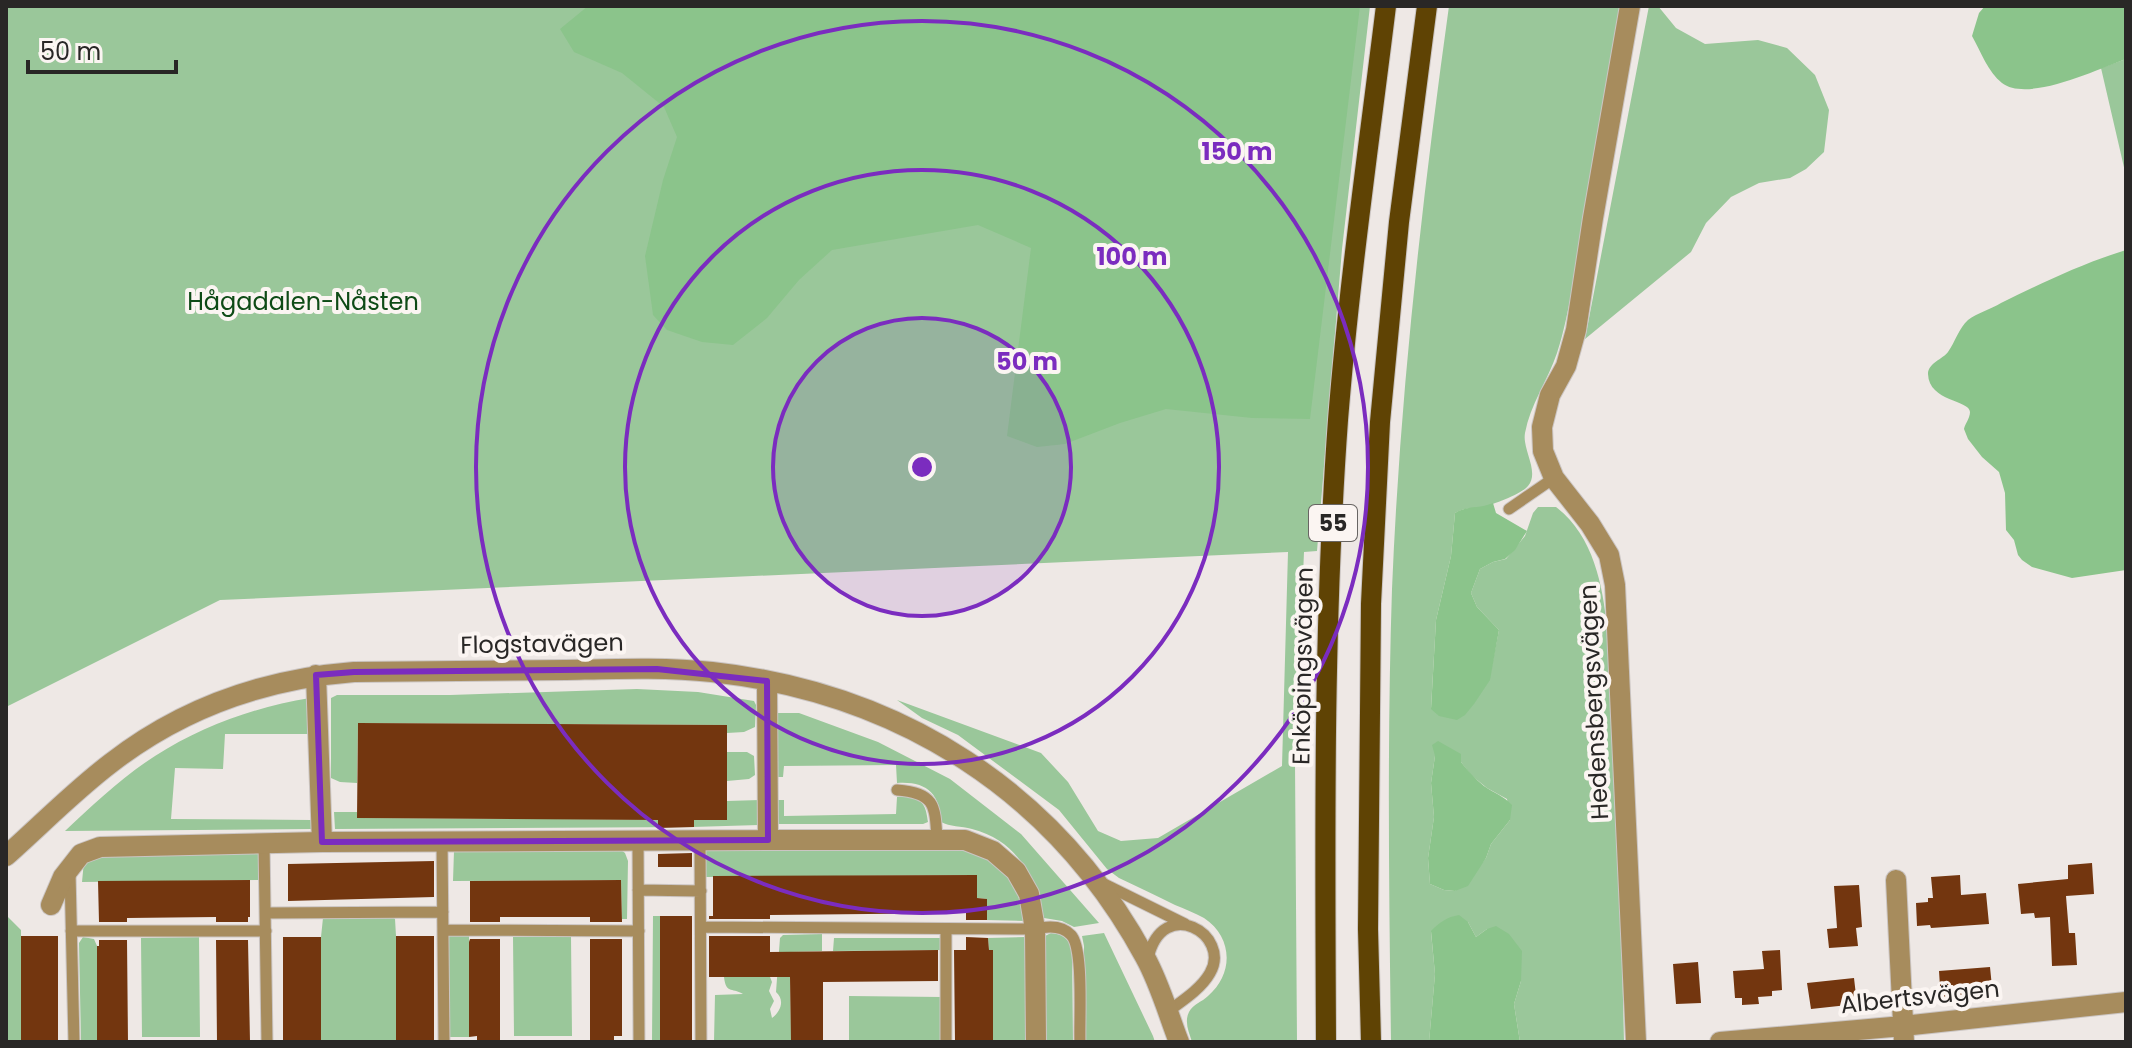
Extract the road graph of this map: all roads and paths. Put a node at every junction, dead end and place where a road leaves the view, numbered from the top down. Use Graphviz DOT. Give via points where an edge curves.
graph roads {
  1 [pos="1386,6"];
  2 [pos="1427,6"];
  3 [pos="1630,6"];
  4 [pos="1554,478"];
  5 [pos="1509,509"];
  6 [pos="316,675"];
  7 [pos="767,681"];
  8 [pos="897,790"];
  9 [pos="937,839"];
  10 [pos="638,840"];
  11 [pos="700,840"];
  12 [pos="768,840"];
  13 [pos="442,841"];
  14 [pos="322,842"];
  15 [pos="264,843"];
  16 [pos="6,856"];
  17 [pos="70,868"];
  18 [pos="1896,880"];
  19 [pos="1097,881"];
  20 [pos="638,890"];
  21 [pos="701,891"];
  22 [pos="51,905"];
  23 [pos="443,912"];
  24 [pos="265,913"];
  25 [pos="1186,924"];
  26 [pos="701,927"];
  27 [pos="946,929"];
  28 [pos="1035,929"];
  29 [pos="444,930"];
  30 [pos="71,931"];
  31 [pos="266,931"];
  32 [pos="639,931"];
  33 [pos="1147,960"];
  34 [pos="2126,1002"];
  35 [pos="1167,1012"];
  36 [pos="1903,1034"];
  37 [pos="74,1042"];
  38 [pos="267,1042"];
  39 [pos="444,1042"];
  40 [pos="639,1042"];
  41 [pos="701,1042"];
  42 [pos="946,1042"];
  43 [pos="1036,1042"];
  44 [pos="1080,1042"];
  45 [pos="1179,1042"];
  46 [pos="1326,1042"];
  47 [pos="1371,1042"];
  48 [pos="1636,1042"];
  49 [pos="1720,1042"];
  1 -- 46 [label="main road, Enköpingsvägen / 55" via="1338,419 1329,589"];
  2 -- 47 [label="main road, 55" via="1380,422 1371,604"];
  3 -- 4 [label="street, Hedensbergsvägen" via="1576,330 1542,427 1543,451"];
  4 -- 5 [label="lane"];
  4 -- 48 [label="street, Hedensbergsvägen" via="1609,555 1615,585"];
  6 -- 7 [label="street, Flogstavägen" via="657,669"];
  6 -- 14 [label="street"];
  6 -- 16 [label="street, Flogstavägen" via="240,694 183,717 110,764"];
  7 -- 12 [label="street"];
  7 -- 19 [label="street, Flogstavägen" via="858,706 968,760 1050,827"];
  8 -- 9 [label="lane" via="926,797 934,808"];
  9 -- 12 [label="street"];
  9 -- 28 [label="street" via="965,840 993,851 1016,871 1029,894"];
  10 -- 11 [label="street"];
  10 -- 13 [label="street"];
  10 -- 20 [label="lane"];
  11 -- 12 [label="street"];
  11 -- 21 [label="lane"];
  13 -- 14 [label="street"];
  13 -- 23 [label="lane"];
  14 -- 15 [label="street"];
  15 -- 17 [label="street" via="100,847 81,854"];
  15 -- 24 [label="lane"];
  17 -- 22 [label="street"];
  17 -- 30 [label="lane"];
  18 -- 36 [label="street"];
  19 -- 25 [label="lane"];
  19 -- 33 [label="street, Flogstavägen"];
  20 -- 21 [label="lane"];
  20 -- 32 [label="lane"];
  21 -- 26 [label="lane"];
  23 -- 24 [label="lane"];
  23 -- 29 [label="lane"];
  24 -- 31 [label="lane"];
  25 -- 33 [label="lane" via="1160,931"];
  25 -- 35 [label="lane" via="1212,944 1215,961 1198,987"];
  26 -- 27 [label="lane"];
  26 -- 41 [label="lane"];
  27 -- 28 [label="lane"];
  27 -- 42 [label="lane"];
  28 -- 43 [label="street"];
  28 -- 44 [label="lane" via="1059,928 1072,935 1079,951"];
  29 -- 32 [label="lane"];
  29 -- 39 [label="lane"];
  30 -- 31 [label="lane"];
  30 -- 37 [label="lane"];
  31 -- 38 [label="lane"];
  32 -- 40 [label="lane"];
  33 -- 35 [label="street, Flogstavägen"];
  34 -- 36 [label="street, Albertsvägen"];
  35 -- 45 [label="street, Flogstavägen"];
  36 -- 49 [label="street, Albertsvägen"];
}
